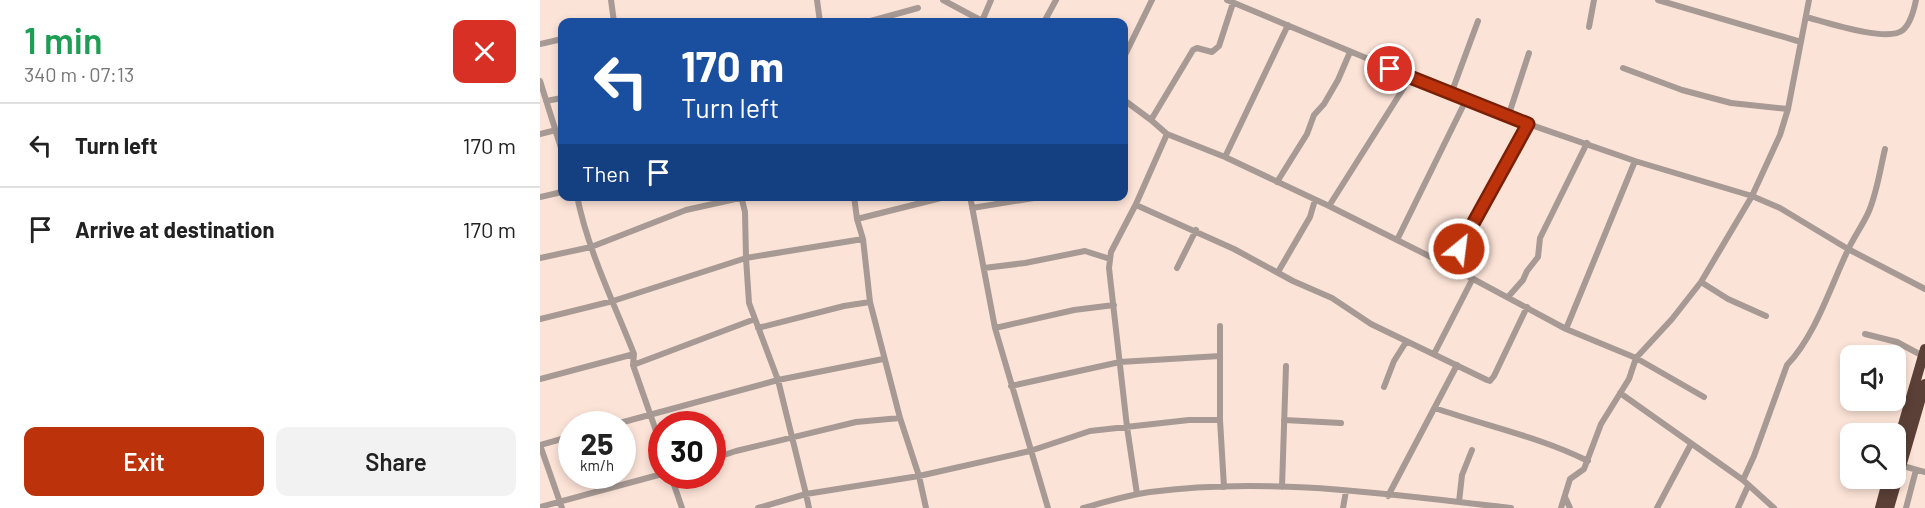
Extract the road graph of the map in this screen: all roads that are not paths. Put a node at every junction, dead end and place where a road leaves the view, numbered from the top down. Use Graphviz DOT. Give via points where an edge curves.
graph roads {
  1 [pos="611,0"];
  2 [pos="818,0"];
  3 [pos="943,0"];
  4 [pos="991,0"];
  5 [pos="1056,0"];
  6 [pos="1152,0"];
  7 [pos="1594,0"];
  8 [pos="1658,0"];
  9 [pos="1809,0"];
  10 [pos="1916,0"];
  11 [pos="1230,1"];
  12 [pos="918,8"];
  13 [pos="1806,17"];
  14 [pos="613,18"];
  15 [pos="820,18"];
  16 [pos="882,18"];
  17 [pos="975,18"];
  18 [pos="984,18"];
  19 [pos="1046,18"];
  20 [pos="1478,21"];
  21 [pos="1288,25"];
  22 [pos="1589,27"];
  23 [pos="558,40"];
  24 [pos="1801,42"];
  25 [pos="540,44"];
  26 [pos="1128,49"];
  27 [pos="1350,52"];
  28 [pos="1529,53"];
  29 [pos="1623,68"];
  30 [pos="1410,78"];
  31 [pos="540,81"];
  32 [pos="1451,94"];
  33 [pos="558,99"];
  34 [pos="1466,100"];
  35 [pos="546,101"];
  36 [pos="1128,104"];
  37 [pos="1788,109"];
  38 [pos="1508,117"];
  39 [pos="1151,120"];
  40 [pos="1528,124"];
  41 [pos="556,130"];
  42 [pos="540,134"];
  43 [pos="1167,135"];
  44 [pos="558,137"];
  45 [pos="1587,143"];
  46 [pos="1884,149"];
  47 [pos="1225,157"];
  48 [pos="1635,161"];
  49 [pos="1277,182"];
  50 [pos="558,193"];
  51 [pos="1752,196"];
  52 [pos="540,198"];
  53 [pos="1315,200"];
  54 [pos="578,201"];
  55 [pos="725,201"];
  56 [pos="743,201"];
  57 [pos="855,201"];
  58 [pos="929,201"];
  59 [pos="971,201"];
  60 [pos="1015,201"];
  61 [pos="1136,205"];
  62 [pos="1329,206"];
  63 [pos="972,208"];
  64 [pos="857,219"];
  65 [pos="1196,230"];
  66 [pos="863,239"];
  67 [pos="1397,240"];
  68 [pos="591,247"];
  69 [pos="1848,249"];
  70 [pos="540,258"];
  71 [pos="746,258"];
  72 [pos="1110,260"];
  73 [pos="1449,267"];
  74 [pos="984,268"];
  75 [pos="1177,268"];
  76 [pos="1278,272"];
  77 [pos="1472,280"];
  78 [pos="1701,282"];
  79 [pos="1925,289"];
  80 [pos="1508,297"];
  81 [pos="614,301"];
  82 [pos="870,302"];
  83 [pos="1114,305"];
  84 [pos="1527,307"];
  85 [pos="1766,316"];
  86 [pos="540,319"];
  87 [pos="755,319"];
  88 [pos="1220,326"];
  89 [pos="758,328"];
  90 [pos="995,328"];
  91 [pos="1566,329"];
  92 [pos="1865,334"];
  93 [pos="1406,342"];
  94 [pos="1924,352"];
  95 [pos="634,354"];
  96 [pos="1434,354"];
  97 [pos="1220,356"];
  98 [pos="1636,358"];
  99 [pos="883,359"];
  100 [pos="1120,362"];
  101 [pos="633,364"];
  102 [pos="1457,365"];
  103 [pos="1286,366"];
  104 [pos="540,380"];
  105 [pos="778,380"];
  106 [pos="1925,384"];
  107 [pos="1011,386"];
  108 [pos="1384,387"];
  109 [pos="1620,393"];
  110 [pos="1704,397"];
  111 [pos="1435,408"];
  112 [pos="650,411"];
  113 [pos="666,411"];
  114 [pos="900,418"];
  115 [pos="1220,420"];
  116 [pos="1284,420"];
  117 [pos="1341,423"];
  118 [pos="1904,423"];
  119 [pos="1127,427"];
  120 [pos="792,438"];
  121 [pos="558,440"];
  122 [pos="1906,443"];
  123 [pos="1691,444"];
  124 [pos="540,445"];
  125 [pos="1472,450"];
  126 [pos="1030,451"];
  127 [pos="726,454"];
  128 [pos="1588,461"];
  129 [pos="1906,467"];
  130 [pos="1916,470"];
  131 [pos="1925,472"];
  132 [pos="919,476"];
  133 [pos="648,478"];
  134 [pos="1743,480"];
  135 [pos="1748,486"];
  136 [pos="1224,487"];
  137 [pos="1282,487"];
  138 [pos="675,489"];
  139 [pos="1885,489"];
  140 [pos="1893,489"];
  141 [pos="1346,491"];
  142 [pos="806,494"];
  143 [pos="1137,494"];
  144 [pos="1388,495"];
  145 [pos="1564,496"];
  146 [pos="1456,504"];
  147 [pos="561,505"];
  148 [pos="1109,505"];
  149 [pos="540,507"];
  150 [pos="682,508"];
  151 [pos="758,508"];
  152 [pos="809,508"];
  153 [pos="926,508"];
  154 [pos="1048,508"];
  155 [pos="1083,508"];
  156 [pos="1343,508"];
  157 [pos="1511,508"];
  158 [pos="1561,508"];
  159 [pos="1570,508"];
  160 [pos="1657,508"];
  161 [pos="1738,508"];
  162 [pos="1774,508"];
  163 [pos="1880,508"];
  164 [pos="1889,508"];
  165 [pos="1906,508"];
  1 -- 14 [label="street"];
  2 -- 15 [label="street"];
  3 -- 17 [label="street"];
  4 -- 18 [label="street"];
  5 -- 19 [label="street"];
  6 -- 26 [label="street"];
  7 -- 22 [label="street"];
  8 -- 24 [label="street"];
  9 -- 13 [label="street"];
  10 -- 13 [label="street" via="1904,30 1896,34 1874,33"];
  11 -- 21 [label="street"];
  11 -- 39 [label="street" via="1219,46 1212,52 1192,50"];
  12 -- 16 [label="street"];
  13 -- 24 [label="street"];
  20 -- 32 [label="street"];
  21 -- 27 [label="street"];
  21 -- 47 [label="street"];
  23 -- 25 [label="street"];
  24 -- 37 [label="street"];
  27 -- 30 [label="street"];
  27 -- 49 [label="street" via="1338,80"];
  28 -- 38 [label="street"];
  29 -- 37 [label="street" via="1731,103"];
  30 -- 32 [label="street"];
  30 -- 62 [label="street"];
  31 -- 35 [label="street"];
  32 -- 34 [label="street"];
  33 -- 35 [label="street"];
  34 -- 38 [label="street"];
  34 -- 67 [label="street"];
  35 -- 41 [label="street"];
  36 -- 39 [label="street"];
  37 -- 51 [label="street"];
  38 -- 40 [label="street"];
  39 -- 43 [label="street"];
  40 -- 45 [label="street"];
  40 -- 73 [label="street"];
  41 -- 42 [label="street"];
  41 -- 44 [label="street"];
  43 -- 47 [label="street"];
  43 -- 61 [label="street"];
  45 -- 48 [label="street"];
  45 -- 80 [label="street" via="1540,238 1538,257"];
  46 -- 69 [label="street" via="1869,212"];
  47 -- 49 [label="street"];
  48 -- 51 [label="street"];
  48 -- 91 [label="street"];
  49 -- 53 [label="street"];
  50 -- 52 [label="street"];
  51 -- 69 [label="street" via="1780,208"];
  51 -- 78 [label="street"];
  53 -- 62 [label="street"];
  53 -- 76 [label="street" via="1310,217"];
  54 -- 68 [label="street"];
  55 -- 68 [label="street" via="686,210"];
  56 -- 71 [label="street"];
  57 -- 64 [label="street"];
  58 -- 64 [label="street"];
  59 -- 63 [label="street"];
  60 -- 63 [label="street"];
  61 -- 65 [label="street"];
  61 -- 72 [label="street"];
  62 -- 67 [label="street"];
  63 -- 74 [label="street"];
  64 -- 66 [label="street"];
  65 -- 75 [label="street"];
  65 -- 76 [label="street"];
  66 -- 71 [label="street"];
  66 -- 82 [label="street"];
  67 -- 73 [label="street"];
  68 -- 70 [label="street"];
  68 -- 81 [label="street"];
  69 -- 79 [label="street"];
  69 -- 134 [label="street" via="1807,338 1787,365"];
  71 -- 81 [label="street"];
  71 -- 87 [label="street" via="749,303"];
  72 -- 74 [label="street" via="1084,251"];
  72 -- 83 [label="street"];
  73 -- 77 [label="street"];
  74 -- 90 [label="street"];
  76 -- 93 [label="street" via="1332,298"];
  77 -- 80 [label="street"];
  77 -- 96 [label="street"];
  78 -- 85 [label="street"];
  78 -- 98 [label="street"];
  80 -- 84 [label="street"];
  81 -- 86 [label="street"];
  81 -- 95 [label="street"];
  82 -- 89 [label="street"];
  82 -- 99 [label="street"];
  83 -- 90 [label="street"];
  83 -- 100 [label="street"];
  84 -- 91 [label="street"];
  84 -- 102 [label="street" via="1492,379"];
  87 -- 89 [label="street"];
  87 -- 101 [label="street"];
  88 -- 97 [label="street"];
  89 -- 105 [label="street"];
  90 -- 107 [label="street"];
  91 -- 98 [label="street"];
  92 -- 94 [label="street"];
  93 -- 96 [label="street"];
  93 -- 108 [label="street"];
  94 -- 118 [label="highway"];
  95 -- 101 [label="street"];
  95 -- 104 [label="street"];
  96 -- 102 [label="street"];
  97 -- 100 [label="street"];
  97 -- 115 [label="street"];
  98 -- 109 [label="street"];
  98 -- 110 [label="street"];
  99 -- 105 [label="street"];
  99 -- 114 [label="street"];
  100 -- 107 [label="street"];
  100 -- 119 [label="street"];
  101 -- 112 [label="street"];
  102 -- 111 [label="street"];
  103 -- 116 [label="street"];
  105 -- 113 [label="street"];
  105 -- 120 [label="street"];
  106 -- 122 [label="highway"];
  107 -- 126 [label="street"];
  109 -- 123 [label="street"];
  109 -- 128 [label="street" via="1601,424"];
  111 -- 128 [label="street" via="1542,441"];
  111 -- 144 [label="street"];
  114 -- 120 [label="street" via="856,422"];
  114 -- 132 [label="street"];
  115 -- 119 [label="street"];
  115 -- 136 [label="street"];
  116 -- 117 [label="street"];
  116 -- 137 [label="street"];
  119 -- 126 [label="street" via="1090,431"];
  119 -- 143 [label="street"];
  120 -- 127 [label="street"];
  120 -- 142 [label="street"];
  121 -- 124 [label="street"];
  123 -- 134 [label="street"];
  123 -- 160 [label="street"];
  124 -- 147 [label="street"];
  125 -- 146 [label="street"];
  126 -- 132 [label="street"];
  126 -- 154 [label="street"];
  128 -- 145 [label="street" via="1570,479"];
  129 -- 130 [label="street"];
  130 -- 131 [label="street"];
  130 -- 165 [label="street"];
  132 -- 142 [label="street"];
  132 -- 153 [label="street"];
  133 -- 147 [label="street"];
  134 -- 135 [label="street"];
  135 -- 161 [label="street"];
  135 -- 162 [label="street"];
  136 -- 137 [label="street"];
  136 -- 143 [label="street"];
  137 -- 141 [label="street"];
  138 -- 150 [label="street"];
  139 -- 163 [label="highway"];
  140 -- 164 [label="highway"];
  141 -- 144 [label="street"];
  141 -- 156 [label="street"];
  142 -- 151 [label="street"];
  142 -- 152 [label="street"];
  143 -- 148 [label="street"];
  144 -- 146 [label="street"];
  145 -- 158 [label="street"];
  145 -- 159 [label="street"];
  146 -- 157 [label="street"];
  147 -- 149 [label="street"];
  148 -- 155 [label="street"];
}
